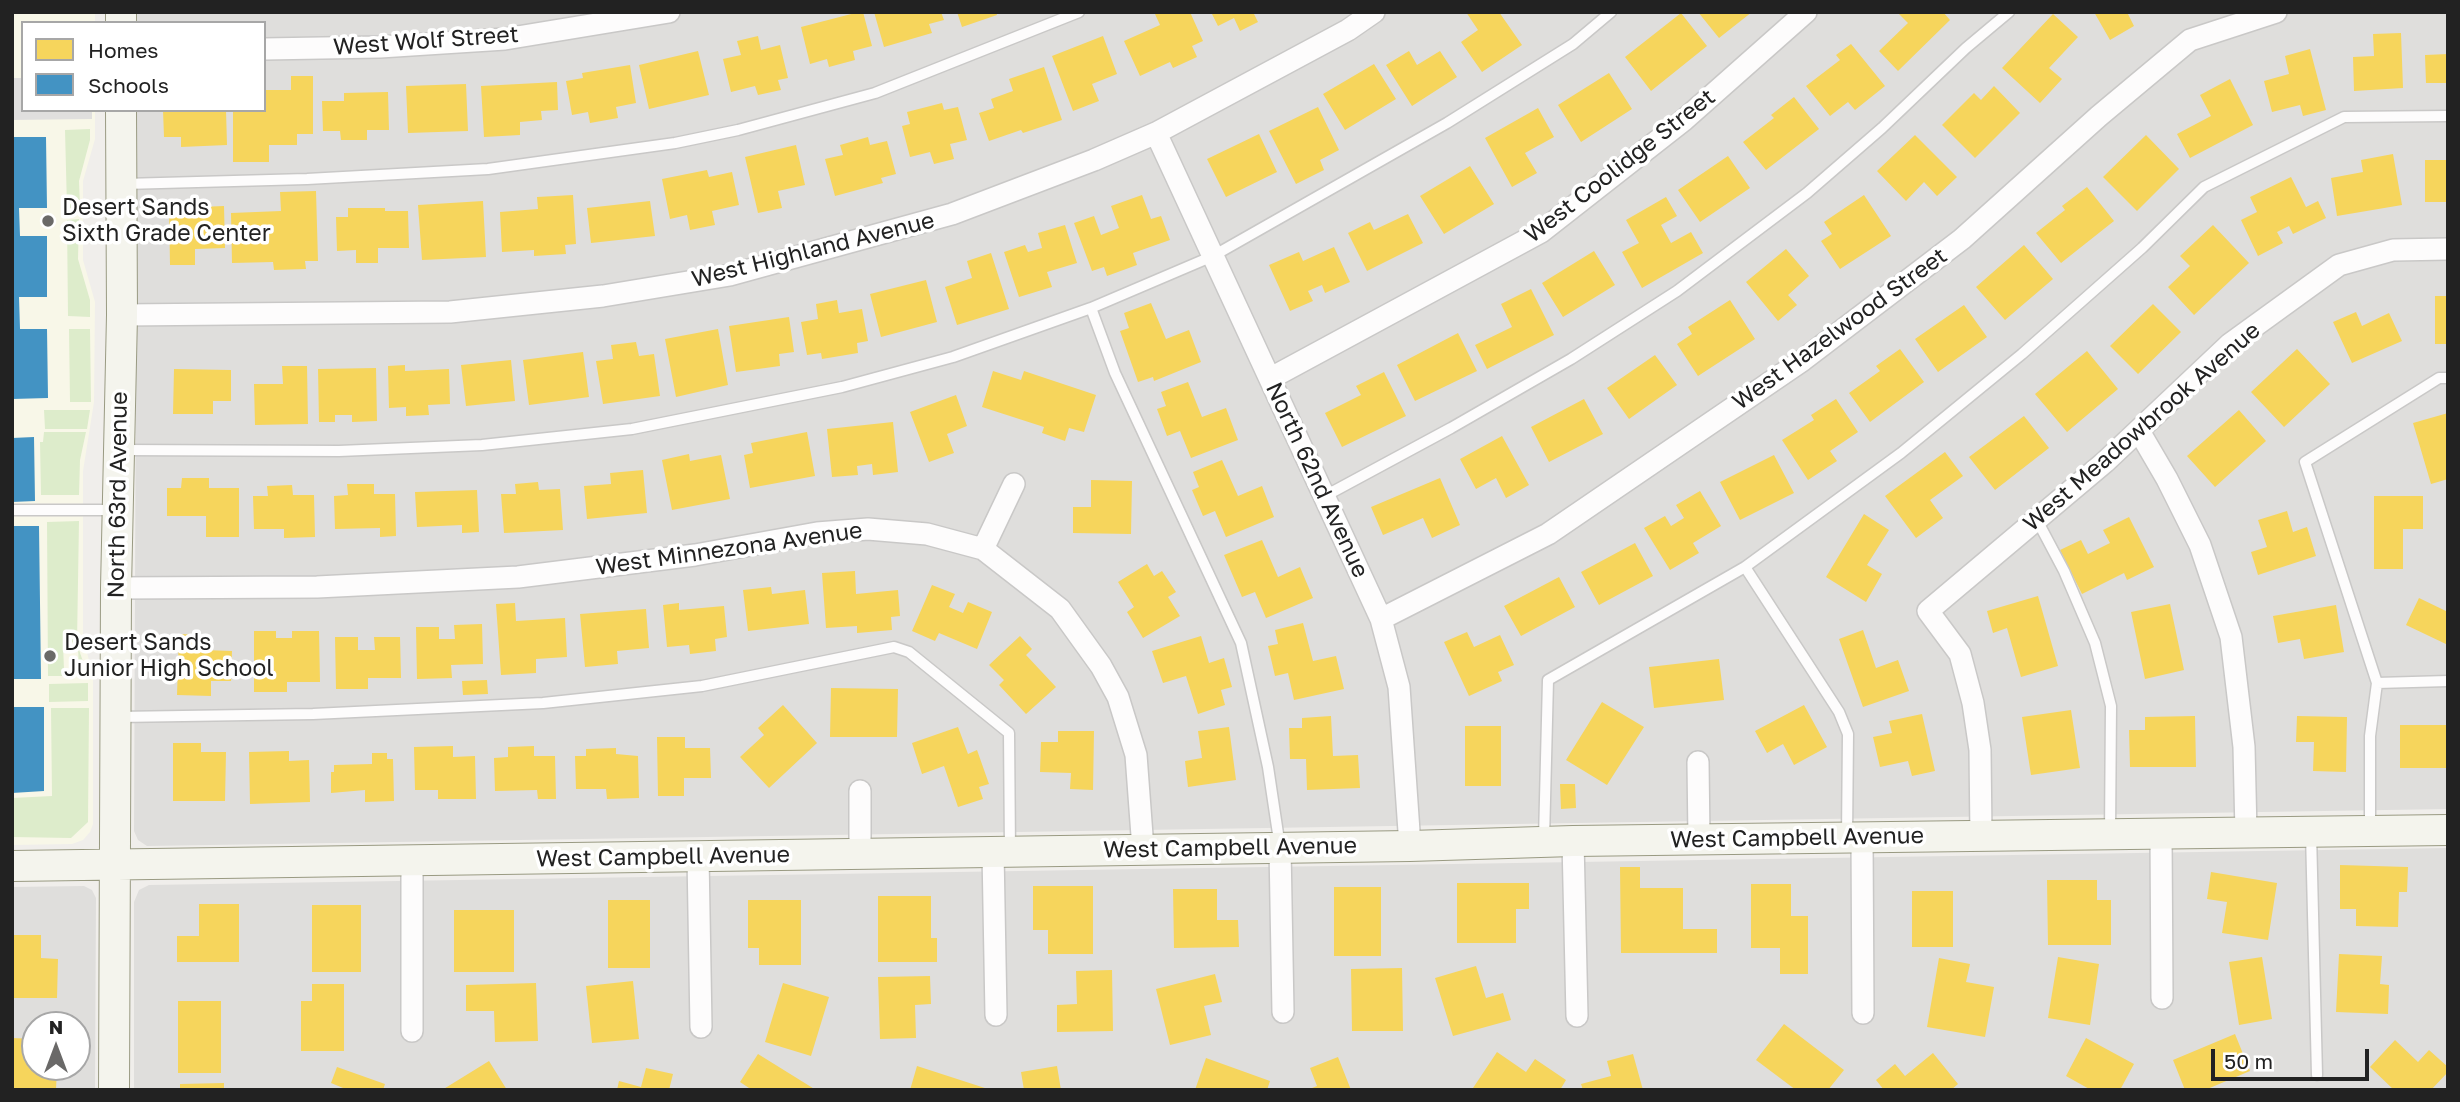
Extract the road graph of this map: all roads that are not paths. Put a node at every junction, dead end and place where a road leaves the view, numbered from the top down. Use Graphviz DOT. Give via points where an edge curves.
graph roads {
  1 [pos="669,12"];
  2 [pos="1079,12"];
  3 [pos="1374,12"];
  4 [pos="1611,12"];
  5 [pos="1806,12"];
  6 [pos="2009,12"];
  7 [pos="2276,12"];
  8 [pos="266,50"];
  9 [pos="121,112"];
  10 [pos="2448,116"];
  11 [pos="1156,133"];
  12 [pos="121,184"];
  13 [pos="2448,249"];
  14 [pos="1213,256"];
  15 [pos="1091,309"];
  16 [pos="122,315"];
  17 [pos="2448,378"];
  18 [pos="1271,379"];
  19 [pos="2139,431"];
  20 [pos="119,450"];
  21 [pos="1014,484"];
  22 [pos="1325,496"];
  23 [pos="12,510"];
  24 [pos="118,510"];
  25 [pos="2037,520"];
  26 [pos="983,549"];
  27 [pos="1745,568"];
  28 [pos="116,588"];
  29 [pos="1381,619"];
  30 [pos="2448,681"];
  31 [pos="2376,683"];
  32 [pos="115,717"];
  33 [pos="1698,762"];
  34 [pos="860,791"];
  35 [pos="2448,830"];
  36 [pos="2370,832"];
  37 [pos="2311,833"];
  38 [pos="2161,834"];
  39 [pos="2246,834"];
  40 [pos="1981,836"];
  41 [pos="2110,836"];
  42 [pos="1855,838"];
  43 [pos="1699,839"];
  44 [pos="1559,841"];
  45 [pos="1410,846"];
  46 [pos="1280,848"];
  47 [pos="1143,849"];
  48 [pos="1001,852"];
  49 [pos="860,853"];
  50 [pos="698,856"];
  51 [pos="412,861"];
  52 [pos="114,865"];
  53 [pos="12,866"];
  54 [pos="2162,999"];
  55 [pos="1283,1012"];
  56 [pos="1863,1013"];
  57 [pos="996,1014"];
  58 [pos="1577,1016"];
  59 [pos="701,1027"];
  60 [pos="412,1031"];
  61 [pos="2317,1075"];
  62 [pos="114,1090"];
  1 -- 8 [label="street, West Wolf Street" via="505,39"];
  2 -- 12 [label="lane" via="875,93 675,143 488,169"];
  3 -- 11 [label="street, West Highland Avenue"];
  4 -- 14 [label="lane" via="1573,44 1447,123"];
  5 -- 18 [label="street, West Coolidge Street" via="1684,120 1541,232"];
  6 -- 22 [label="lane" via="1816,185 1677,291 1571,359"];
  7 -- 29 [label="street, West Hazelwood Street" via="2190,40 1962,239 1803,360 1548,534"];
  9 -- 12 [label="street, North 63rd Avenue"];
  10 -- 27 [label="lane" via="2344,117 2204,187 2022,354 1901,453"];
  11 -- 14 [label="street, North 62nd Avenue"];
  11 -- 16 [label="street, West Highland Avenue" via="952,214 730,275 603,296 450,312"];
  12 -- 16 [label="street, North 63rd Avenue"];
  13 -- 19 [label="street, West Meadowbrook Avenue" via="2393,250 2339,265 2230,344"];
  14 -- 15 [label="lane"];
  14 -- 18 [label="street, North 62nd Avenue"];
  15 -- 20 [label="lane" via="953,356 842,387 632,429 482,445 339,451"];
  15 -- 46 [label="lane" via="1115,373 1241,643"];
  16 -- 20 [label="street, North 63rd Avenue"];
  17 -- 31 [label="lane" via="2439,378 2305,462"];
  18 -- 22 [label="street, North 62nd Avenue"];
  19 -- 25 [label="street, West Meadowbrook Avenue"];
  19 -- 39 [label="street" via="2200,545 2231,638 2244,747"];
  20 -- 24 [label="street, North 63rd Avenue"];
  21 -- 26 [label="street"];
  22 -- 29 [label="street, North 62nd Avenue"];
  23 -- 24 [label="lane"];
  24 -- 28 [label="street, North 63rd Avenue"];
  25 -- 40 [label="street, West Meadowbrook Avenue" via="1928,611 1960,654 1973,703 1980,750"];
  25 -- 41 [label="lane" via="2095,643 2111,706"];
  26 -- 28 [label="street, West Minnezona Avenue" via="927,534 868,529 518,577 317,587"];
  26 -- 47 [label="street, West Minnezona Avenue" via="1060,609 1118,697 1136,755"];
  27 -- 42 [label="lane" via="1839,712 1848,734"];
  27 -- 44 [label="lane" via="1548,680"];
  28 -- 32 [label="street, North 63rd Avenue"];
  29 -- 45 [label="street, North 62nd Avenue" via="1399,687"];
  30 -- 31 [label="lane"];
  31 -- 36 [label="lane" via="2370,736"];
  32 -- 48 [label="lane" via="543,703 702,686 894,646 909,652 1009,733"];
  32 -- 52 [label="street, North 63rd Avenue"];
  33 -- 43 [label="street"];
  34 -- 49 [label="street"];
  35 -- 36 [label="street, West Campbell Avenue"];
  36 -- 37 [label="street, West Campbell Avenue"];
  37 -- 39 [label="street, West Campbell Avenue"];
  37 -- 61 [label="lane"];
  38 -- 39 [label="street, West Campbell Avenue"];
  38 -- 41 [label="street, West Campbell Avenue"];
  38 -- 54 [label="street"];
  40 -- 41 [label="street, West Campbell Avenue"];
  40 -- 42 [label="street, West Campbell Avenue"];
  42 -- 43 [label="street, West Campbell Avenue"];
  42 -- 56 [label="street"];
  43 -- 44 [label="street, West Campbell Avenue"];
  44 -- 45 [label="street, West Campbell Avenue"];
  44 -- 58 [label="street"];
  45 -- 46 [label="street, West Campbell Avenue"];
  46 -- 47 [label="street, West Campbell Avenue"];
  46 -- 55 [label="street"];
  47 -- 48 [label="street, West Campbell Avenue"];
  48 -- 49 [label="street, West Campbell Avenue"];
  48 -- 57 [label="street"];
  49 -- 50 [label="street, West Campbell Avenue"];
  50 -- 51 [label="street, West Campbell Avenue"];
  50 -- 59 [label="street"];
  51 -- 52 [label="street, West Campbell Avenue"];
  51 -- 60 [label="street"];
  52 -- 53 [label="street, West Campbell Avenue"];
  52 -- 62 [label="street, North 63rd Avenue"];
}
